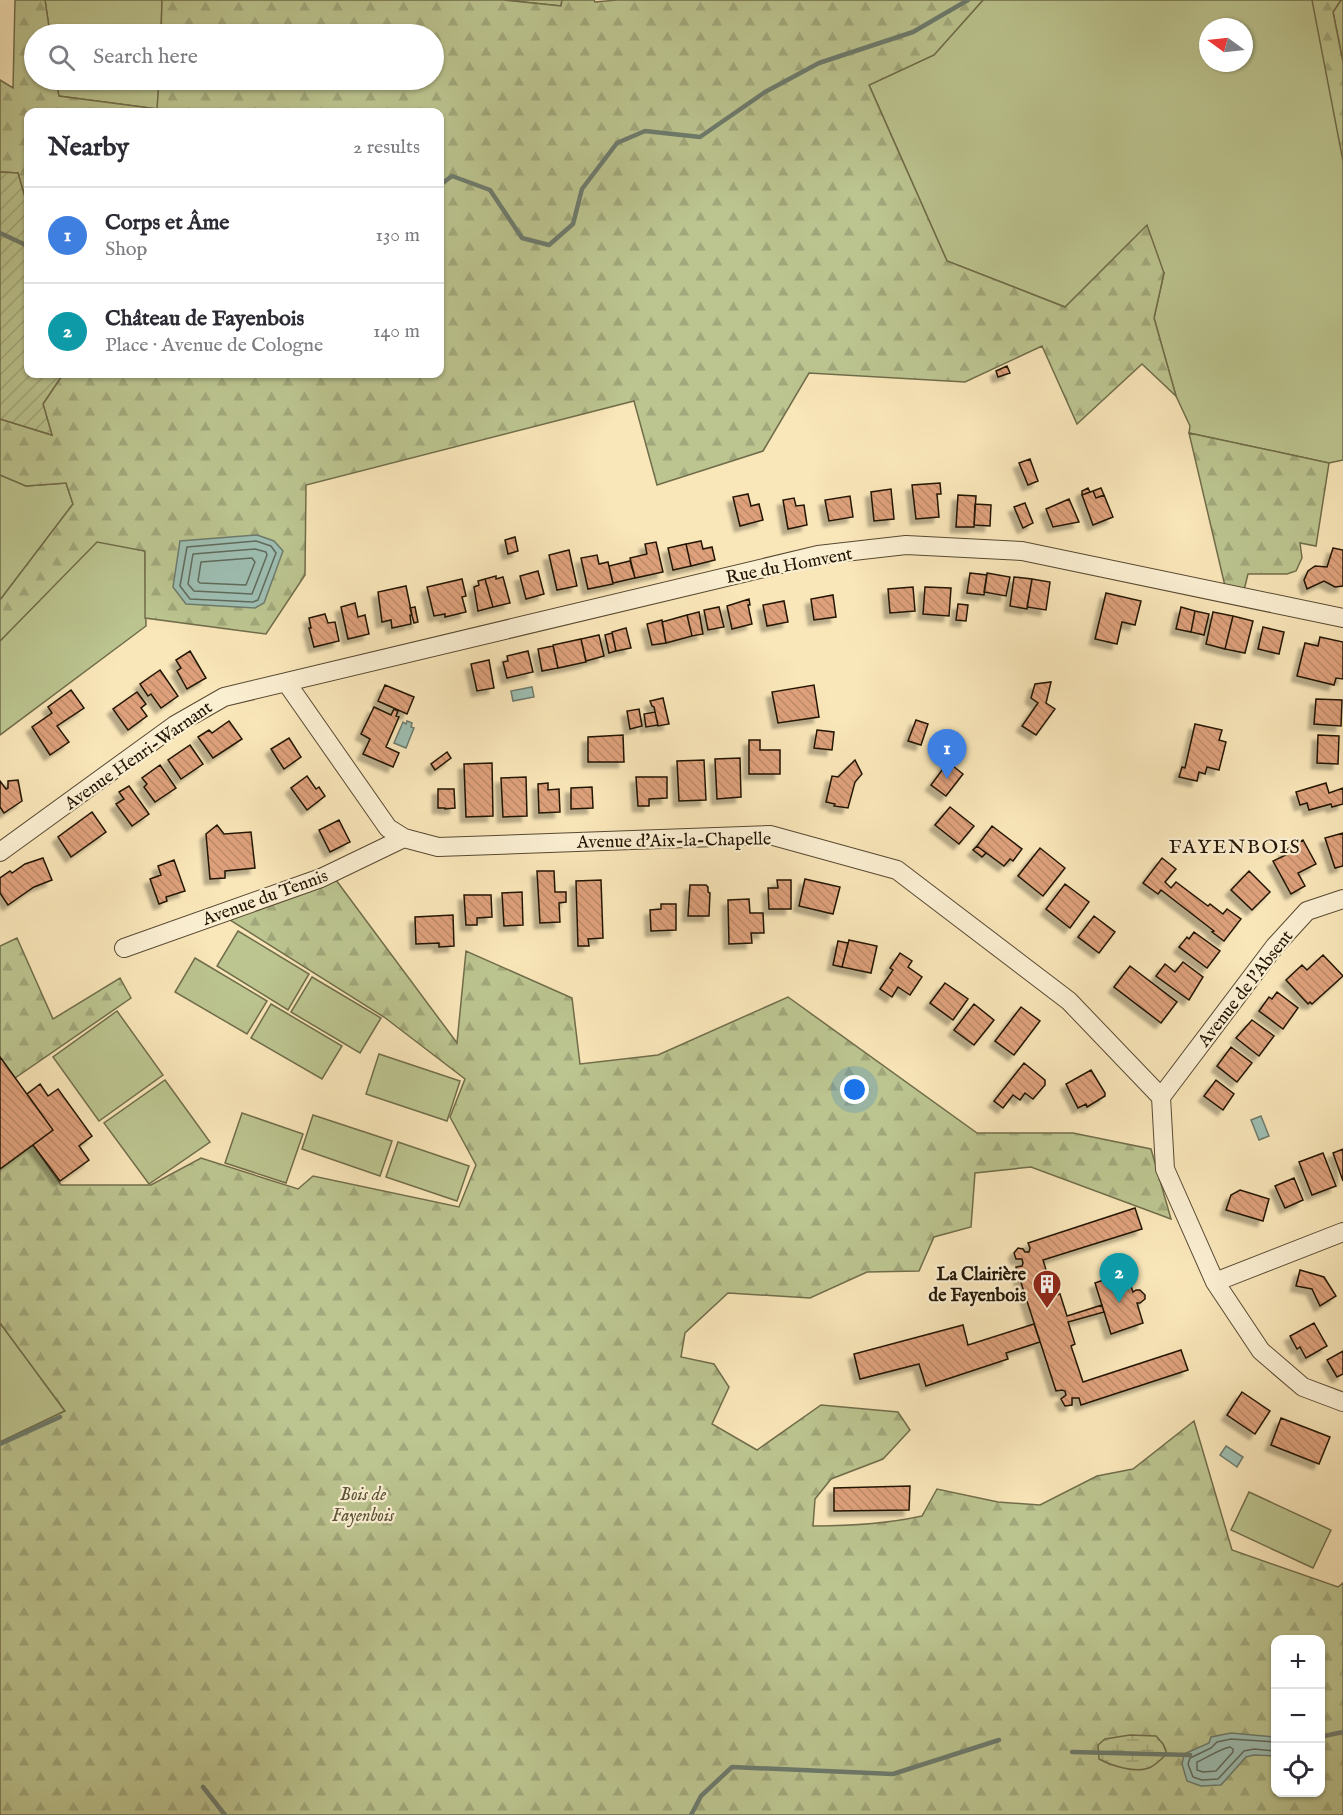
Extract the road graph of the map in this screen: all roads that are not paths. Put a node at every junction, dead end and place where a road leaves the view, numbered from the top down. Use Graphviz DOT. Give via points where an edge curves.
graph roads {
  1 [pos="1343,618"];
  2 [pos="286,682"];
  3 [pos="404,838"];
  4 [pos="0,852"];
  5 [pos="1343,899"];
  6 [pos="124,948"];
  7 [pos="1161,1097"];
  8 [pos="1343,1232"];
  9 [pos="1215,1282"];
  10 [pos="1343,1402"];
  1 -- 2 [label="street, Rue du Homvent" via="1022,551 906,545 818,555"];
  2 -- 3 [label="street, Avenue d'Aix-la-Chapelle" via="388,828"];
  2 -- 4 [label="street, Avenue Henri-Warnant" via="224,696 175,725"];
  3 -- 6 [label="street, Avenue du Tennis" via="321,878"];
  3 -- 7 [label="street, Avenue d'Aix-la-Chapelle" via="438,847 770,835 897,870 1069,1001"];
  5 -- 7 [label="street, Avenue de l'Absent" via="1306,911"];
  7 -- 9 [label="street" via="1165,1169"];
  8 -- 9 [label="street"];
  9 -- 10 [label="street" via="1261,1352 1303,1387"];
}
